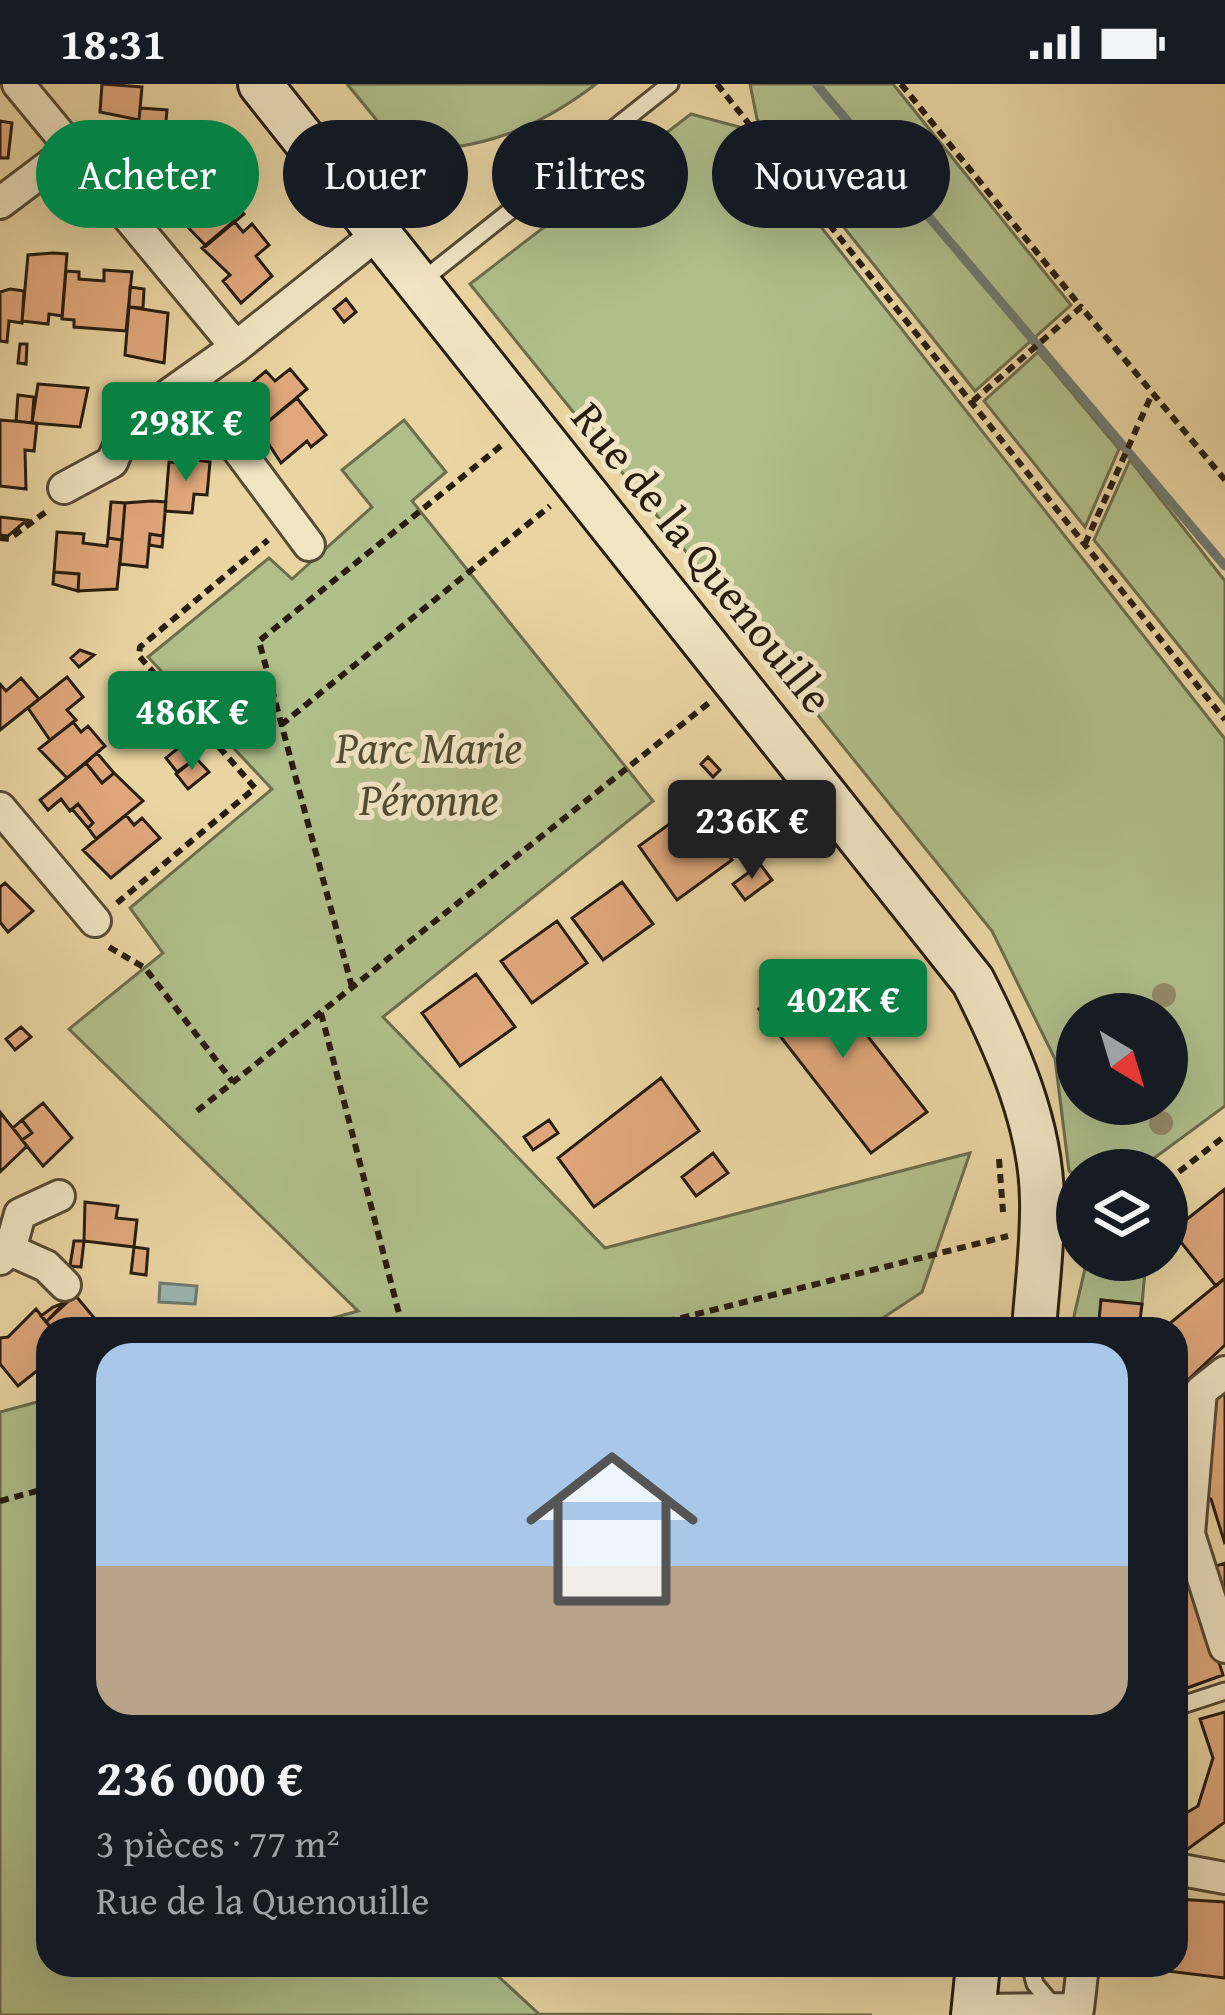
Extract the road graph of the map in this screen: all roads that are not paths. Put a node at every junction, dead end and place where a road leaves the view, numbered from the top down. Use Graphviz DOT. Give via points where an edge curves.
graph roads {
  1 [pos="19,84"];
  2 [pos="260,84"];
  3 [pos="670,84"];
  4 [pos="49,120"];
  5 [pos="36,175"];
  6 [pos="0,202"];
  7 [pos="139,228"];
  8 [pos="379,233"];
  9 [pos="419,284"];
  10 [pos="236,347"];
  11 [pos="189,384"];
  12 [pos="64,488"];
  13 [pos="299,534"];
  14 [pos="0,808"];
  15 [pos="102,934"];
  16 [pos="59,1196"];
  17 [pos="5,1254"];
  18 [pos="65,1285"];
  19 [pos="1035,1317"];
  20 [pos="1225,1372"];
  21 [pos="1225,1647"];
  22 [pos="1225,1691"];
  23 [pos="1188,1703"];
  24 [pos="1188,1871"];
  25 [pos="1225,1878"];
  26 [pos="977,1977"];
  27 [pos="1033,1977"];
  28 [pos="1079,1977"];
  29 [pos="1068,2010"];
  30 [pos="973,2013"];
  1 -- 4 [label="street"];
  2 -- 8 [label="street, Rue de la Quenouille"];
  3 -- 9 [label="lane"];
  5 -- 6 [label="street"];
  7 -- 10 [label="street"];
  8 -- 9 [label="street, Rue de la Quenouille"];
  8 -- 10 [label="street"];
  9 -- 19 [label="street, Rue de la Quenouille" via="973,981 1030,1119 1042,1199"];
  10 -- 11 [label="street"];
  11 -- 12 [label="street" via="129,423 112,462"];
  11 -- 13 [label="street"];
  14 -- 15 [label="street"];
  16 -- 17 [label="street" via="20,1214"];
  17 -- 18 [label="street" via="46,1266"];
  20 -- 21 [label="street" via="1201,1391 1189,1534"];
  22 -- 23 [label="lane"];
  24 -- 25 [label="street"];
  26 -- 30 [label="street"];
  27 -- 29 [label="lane"];
  28 -- 29 [label="street"];
  29 -- 30 [label="street"];
}
